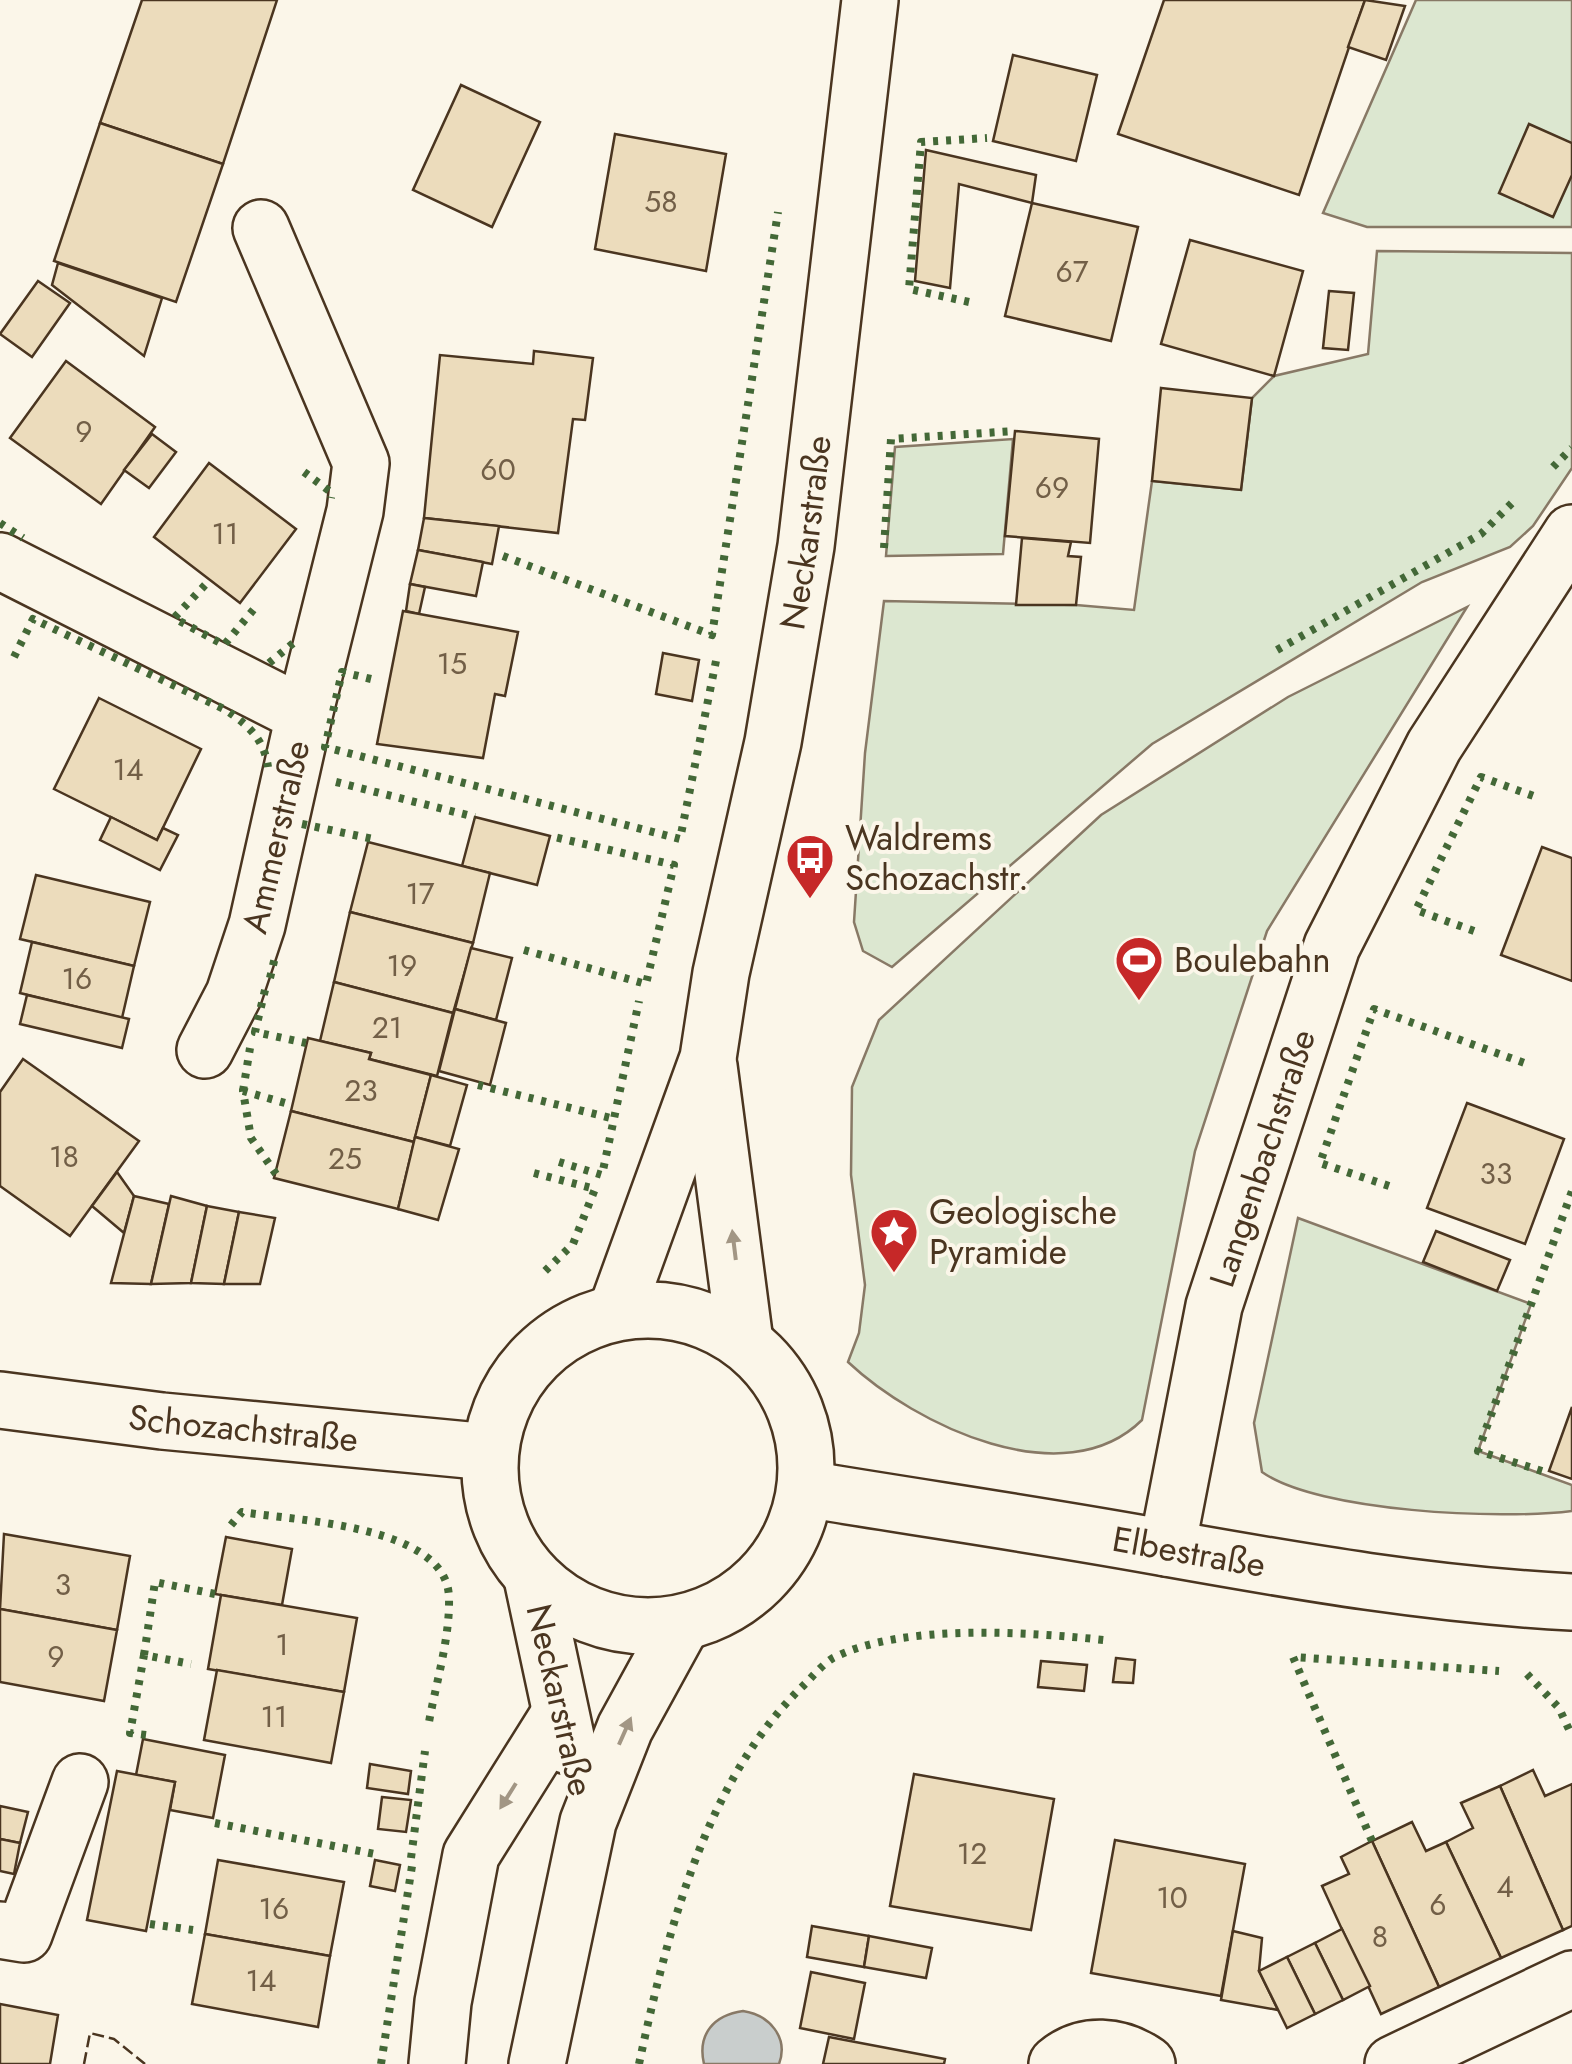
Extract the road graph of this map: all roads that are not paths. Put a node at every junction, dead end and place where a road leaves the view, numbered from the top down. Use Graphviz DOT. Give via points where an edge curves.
graph roads {
  1 [pos="870,0"];
  2 [pos="262,228"];
  3 [pos="1572,533"];
  4 [pos="0,561"];
  5 [pos="304,716"];
  6 [pos="205,1050"];
  7 [pos="708,1058"];
  8 [pos="616,1312"];
  9 [pos="745,1342"];
  10 [pos="0,1400"];
  11 [pos="489,1452"];
  12 [pos="806,1489"];
  13 [pos="1167,1548"];
  14 [pos="532,1578"];
  15 [pos="1572,1602"];
  16 [pos="682,1624"];
  17 [pos="560,1713"];
  18 [pos="80,1782"];
  19 [pos="588,1822"];
  20 [pos="0,1930"];
  21 [pos="1572,1979"];
  22 [pos="437,2064"];
  23 [pos="537,2064"];
  24 [pos="1057,2064"];
  25 [pos="1147,2064"];
  26 [pos="1393,2064"];
  1 -- 7 [label="street, Neckarstraße" via="806,546"];
  2 -- 5 [label="street" via="361,463"];
  3 -- 13 [label="street, Langenbachstraße" via="1434,746 1332,946 1214,1306"];
  4 -- 5 [label="street, Ammerstraße"];
  5 -- 6 [label="street, Ammerstraße" via="257,925 234,994"];
  7 -- 8 [label="street, Neckarstraße"];
  9 -- 7 [label="street, Neckarstraße, one-way"];
  8 -- 9 [label="street" via="681,1313"];
  8 -- 11 [label="street" via="579,1325 524,1368 508,1393"];
  9 -- 12 [label="street" via="789,1394 806,1450"];
  10 -- 11 [label="street, Schozachstraße"];
  11 -- 14 [label="street" via="498,1518"];
  12 -- 13 [label="street, Elbestraße"];
  12 -- 16 [label="street" via="793,1532 763,1579 724,1608"];
  13 -- 15 [label="street, Elbestraße" via="1421,1590"];
  14 -- 16 [label="street" via="583,1614 628,1626"];
  14 -- 17 [label="street, Neckarstraße"];
  19 -- 16 [label="street, Neckarstraße, one-way" via="625,1728"];
  17 -- 19 [label="street, Neckarstraße"];
  17 -- 22 [label="street, one-way" via="471,1855"];
  18 -- 20 [label="street" via="24,1934"];
  19 -- 23 [label="street, Neckarstraße"];
  21 -- 26 [label="street"];
  24 -- 25 [label="street" via="1085,2049 1109,2048"];
}
